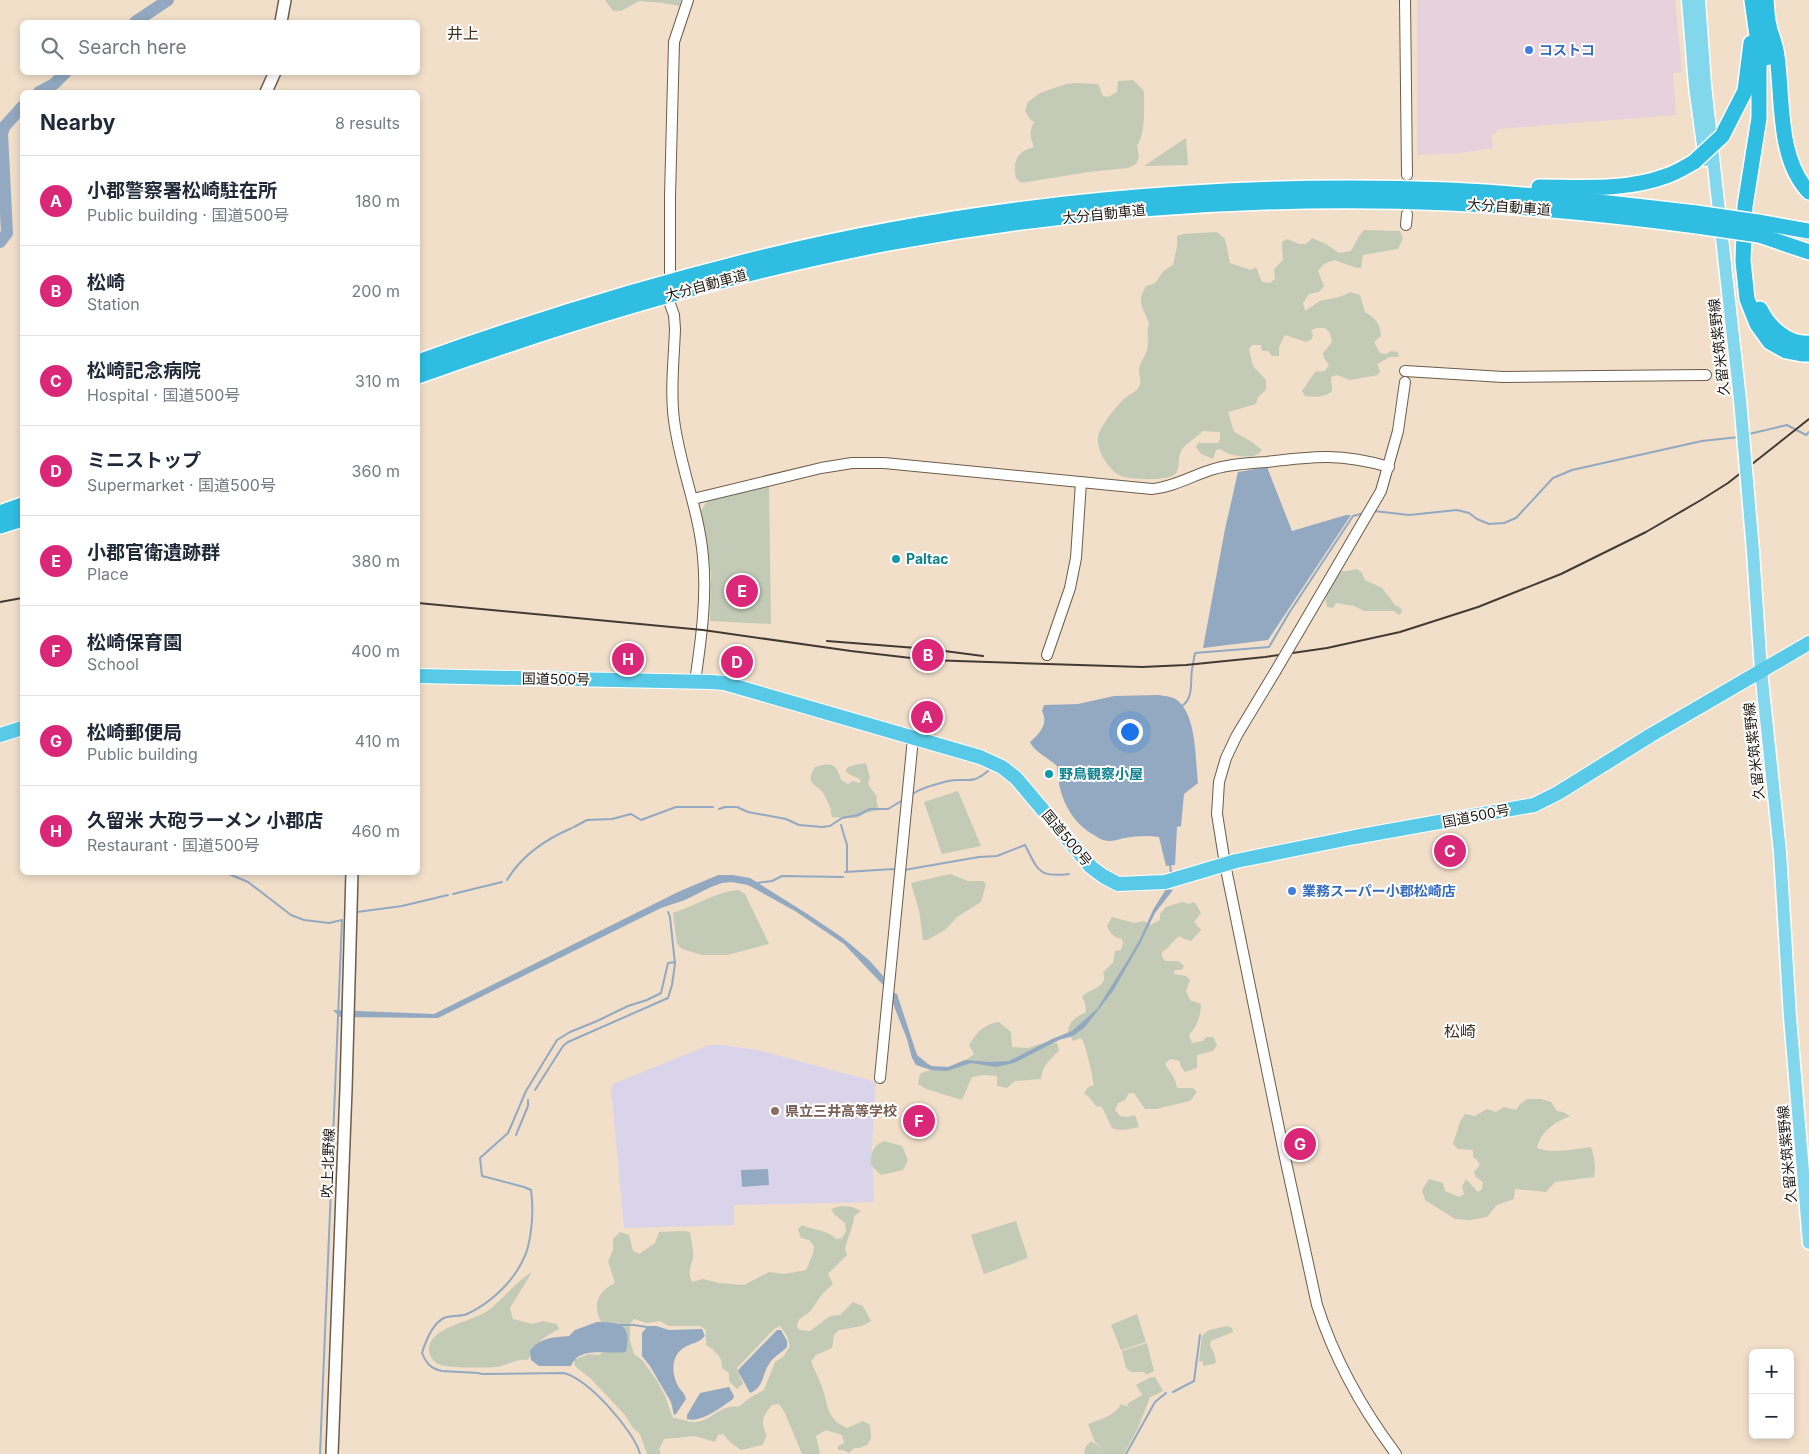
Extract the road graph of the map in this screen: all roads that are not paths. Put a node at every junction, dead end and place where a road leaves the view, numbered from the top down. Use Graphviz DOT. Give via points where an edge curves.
graph roads {
  1 [pos="285,0"];
  2 [pos="688,0"];
  3 [pos="1405,0"];
  4 [pos="1688,0"];
  5 [pos="1698,0"];
  6 [pos="1752,0"];
  7 [pos="1766,0"];
  8 [pos="281,20"];
  9 [pos="1762,26"];
  10 [pos="274,75"];
  11 [pos="267,90"];
  12 [pos="1407,175"];
  13 [pos="1413,189"];
  14 [pos="1809,192"];
  15 [pos="1407,214"];
  16 [pos="1697,219"];
  17 [pos="1406,225"];
  18 [pos="1759,228"];
  19 [pos="1809,231"];
  20 [pos="1809,244"];
  21 [pos="1809,252"];
  22 [pos="1723,256"];
  23 [pos="670,274"];
  24 [pos="670,304"];
  25 [pos="1809,343"];
  26 [pos="1809,354"];
  27 [pos="420,361"];
  28 [pos="1405,371"];
  29 [pos="420,375"];
  30 [pos="1706,375"];
  31 [pos="1405,382"];
  32 [pos="1389,467"];
  33 [pos="1081,482"];
  34 [pos="693,499"];
  35 [pos="20,506"];
  36 [pos="0,513"];
  37 [pos="20,520"];
  38 [pos="0,526"];
  39 [pos="1809,643"];
  40 [pos="1046,654"];
  41 [pos="1761,671"];
  42 [pos="420,676"];
  43 [pos="695,682"];
  44 [pos="20,729"];
  45 [pos="0,735"];
  46 [pos="913,738"];
  47 [pos="1225,864"];
  48 [pos="352,875"];
  49 [pos="880,1078"];
  50 [pos="1809,1243"];
  51 [pos="332,1454"];
  52 [pos="1396,1454"];
  1 -- 8 [label="main road"];
  2 -- 23 [label="street" via="674,42"];
  3 -- 12 [label="street"];
  4 -- 22 [label="main road, 久留米筑紫野線" via="1702,143"];
  5 -- 22 [label="main road, 久留米筑紫野線"];
  6 -- 9 [label="highway"];
  7 -- 9 [label="highway"];
  9 -- 13 [label="highway, bridge" via="1750,49 1745,91 1722,136 1694,162 1666,176 1605,187"];
  9 -- 14 [label="highway" via="1777,55 1783,128 1792,163"];
  9 -- 25 [label="highway" via="1765,125 1752,205 1751,268 1757,304 1767,322 1784,337"];
  9 -- 26 [label="highway" via="1759,118 1745,206 1743,261 1747,299 1757,324 1770,342 1786,351"];
  10 -- 11 [label="main road"];
  13 -- 16 [label="highway, 大分自動車道" via="1520,194"];
  13 -- 27 [label="highway, 大分自動車道" via="1229,191 1140,197 1046,206 886,231 770,255 656,286"];
  15 -- 17 [label="street"];
  16 -- 18 [label="highway, 大分自動車道, bridge"];
  16 -- 29 [label="highway, 大分自動車道" via="1375,201 1230,204 1048,219 888,243 773,268 650,300"];
  18 -- 19 [label="highway, 大分自動車道"];
  18 -- 20 [label="highway, 大分自動車道"];
  18 -- 21 [label="highway"];
  22 -- 41 [label="main road, 久留米筑紫野線, bridge" via="1740,400"];
  24 -- 34 [label="street" via="675,329 674,419"];
  28 -- 30 [label="street" via="1503,377"];
  31 -- 32 [label="street"];
  32 -- 33 [label="street" via="1361,459 1329,456 1216,468 1162,488"];
  32 -- 47 [label="street, bridge" via="1376,501 1236,735 1226,758 1219,782 1217,814"];
  33 -- 34 [label="street" via="884,463 852,463"];
  33 -- 40 [label="street" via="1076,558 1070,588"];
  34 -- 43 [label="street" via="704,572 703,624"];
  35 -- 36 [label="highway"];
  37 -- 38 [label="highway"];
  39 -- 41 [label="highway, 国道500号"];
  41 -- 47 [label="highway, 国道500号" via="1534,805"];
  41 -- 50 [label="main road, 久留米筑紫野線" via="1780,852"];
  42 -- 43 [label="highway, 国道500号"];
  43 -- 46 [label="highway, 国道500号" via="735,686"];
  44 -- 45 [label="highway"];
  46 -- 47 [label="highway, 国道500号" via="980,757 1002,767 1016,778 1091,867 1118,884 1171,880"];
  46 -- 49 [label="street"];
  47 -- 52 [label="street" via="1317,1305 1324,1328 1356,1392"];
  48 -- 51 [label="main road, 吹上北野線"];
}
